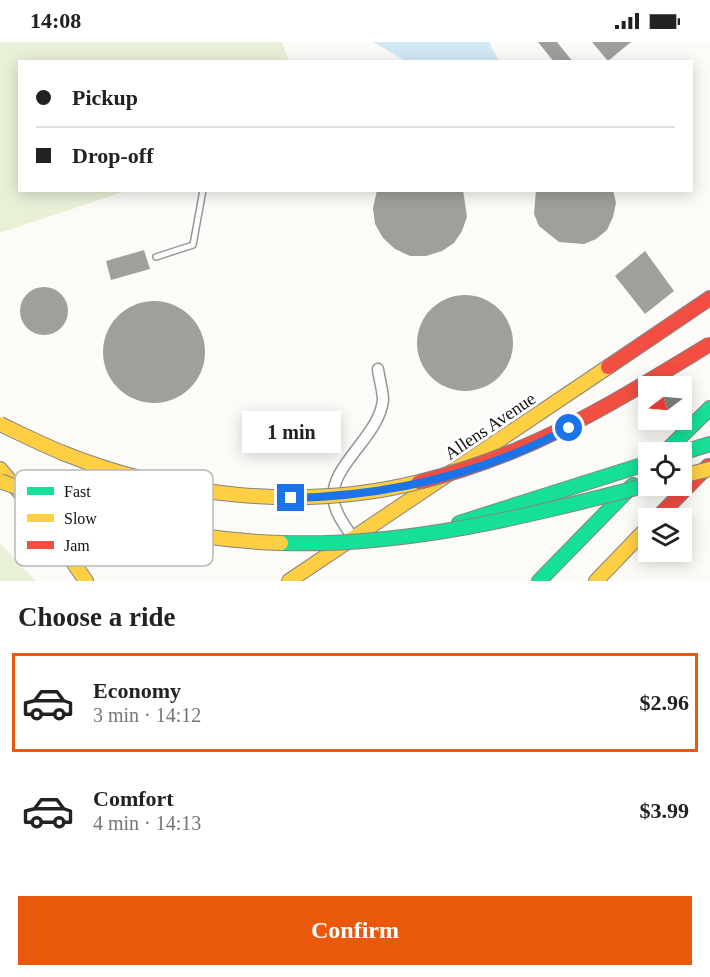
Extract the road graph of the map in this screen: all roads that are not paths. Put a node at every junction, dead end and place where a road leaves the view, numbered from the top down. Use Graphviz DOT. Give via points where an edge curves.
graph roads {
  1 [pos="203,192"];
  2 [pos="156,257"];
  3 [pos="710,298"];
  4 [pos="710,344"];
  5 [pos="378,369"];
  6 [pos="710,408"];
  7 [pos="0,424"];
  8 [pos="675,442"];
  9 [pos="710,444"];
  10 [pos="692,450"];
  11 [pos="710,464"];
  12 [pos="638,466"];
  13 [pos="710,469"];
  14 [pos="0,470"];
  15 [pos="110,470"];
  16 [pos="692,473"];
  17 [pos="638,479"];
  18 [pos="0,481"];
  19 [pos="15,487"];
  20 [pos="15,488"];
  21 [pos="638,488"];
  22 [pos="213,491"];
  23 [pos="667,508"];
  24 [pos="409,536"];
  25 [pos="638,537"];
  26 [pos="353,538"];
  27 [pos="213,541"];
  28 [pos="76,566"];
  29 [pos="86,581"];
  30 [pos="289,581"];
  31 [pos="539,581"];
  32 [pos="596,581"];
  1 -- 2 [label="lane" via="193,245"];
  3 -- 26 [label="main road, Allens Avenue"];
  4 -- 22 [label="main road, bridge" via="580,422 511,455 415,484 342,496 258,497"];
  5 -- 26 [label="street" via="383,400 375,427 340,473 333,493 335,508"];
  6 -- 8 [label="main road"];
  7 -- 15 [label="main road, bridge"];
  9 -- 10 [label="main road"];
  11 -- 23 [label="main road"];
  12 -- 24 [label="main road, bridge"];
  13 -- 16 [label="main road, bridge"];
  14 -- 20 [label="main road, bridge"];
  17 -- 31 [label="main road"];
  18 -- 19 [label="main road, bridge"];
  21 -- 24 [label="main road, bridge" via="505,522"];
  24 -- 27 [label="main road, bridge" via="309,546"];
  25 -- 32 [label="main road"];
  26 -- 30 [label="main road, Allens Avenue"];
  28 -- 29 [label="main road, bridge"];
}
